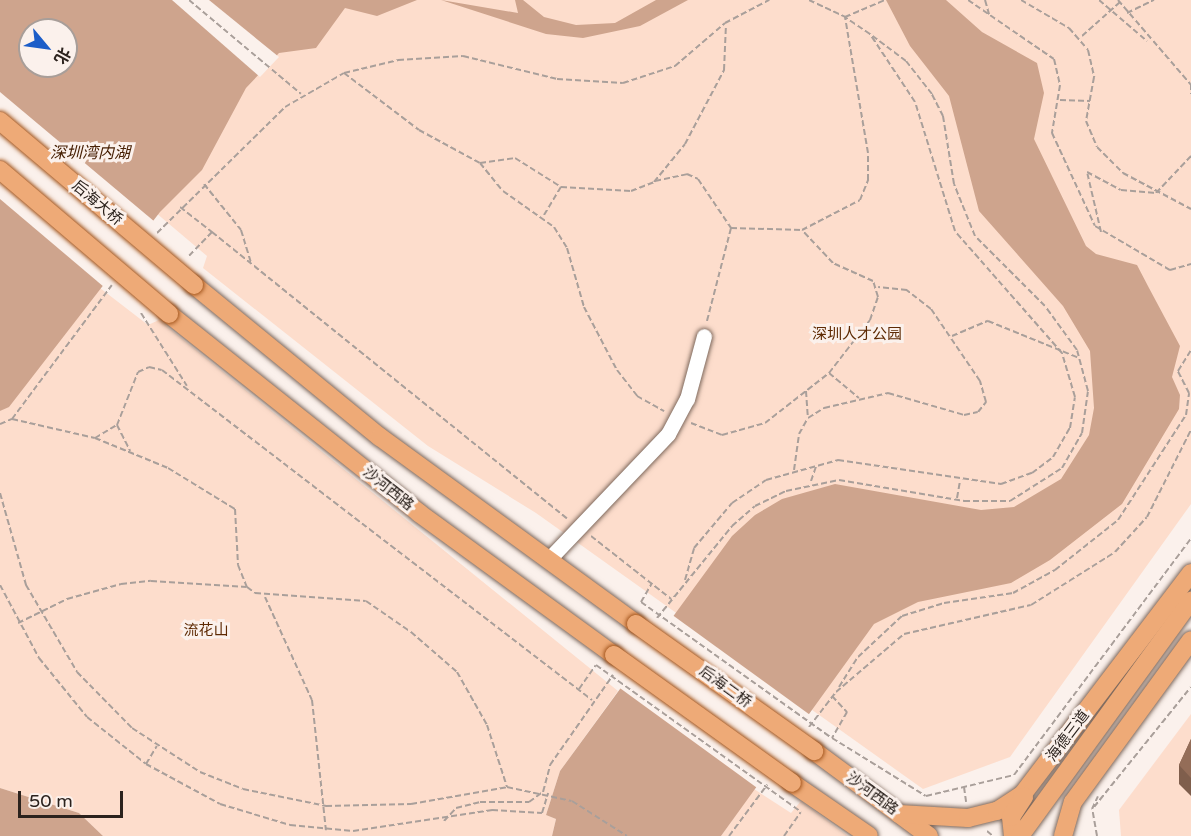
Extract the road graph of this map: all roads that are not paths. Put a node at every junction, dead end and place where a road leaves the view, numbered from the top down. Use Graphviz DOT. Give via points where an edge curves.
graph roads {
  1 [pos="0,121"];
  2 [pos="0,170"];
  3 [pos="705,336"];
  4 [pos="548,560"];
  5 [pos="1191,573"];
  6 [pos="1191,601"];
  7 [pos="1191,640"];
  8 [pos="814,751"];
  9 [pos="1037,778"];
  10 [pos="792,783"];
  11 [pos="1073,802"];
  12 [pos="899,814"];
  13 [pos="853,836"];
  14 [pos="869,836"];
  15 [pos="930,836"];
  16 [pos="1013,836"];
  17 [pos="1020,836"];
  18 [pos="1050,836"];
  19 [pos="1063,836"];
  1 -- 4 [label="main road, 后海大桥, bridge" via="328,396"];
  2 -- 10 [label="main road, 沙河西路, bridge" via="170,314 419,513"];
  3 -- 4 [label="lane" via="687,399 668,434"];
  4 -- 8 [label="main road, 后海二桥, bridge"];
  5 -- 9 [label="main road, 海德三道"];
  6 -- 17 [label="main road"];
  7 -- 11 [label="main road"];
  8 -- 12 [label="main road, 沙河西路"];
  9 -- 12 [label="main road, 海德三道" via="1010,804 983,815 944,819"];
  9 -- 16 [label="main road" via="1011,817"];
  10 -- 13 [label="main road"];
  10 -- 14 [label="main road"];
  11 -- 18 [label="main road"];
  11 -- 19 [label="main road"];
  12 -- 15 [label="main road, 沙河西路"];
}
